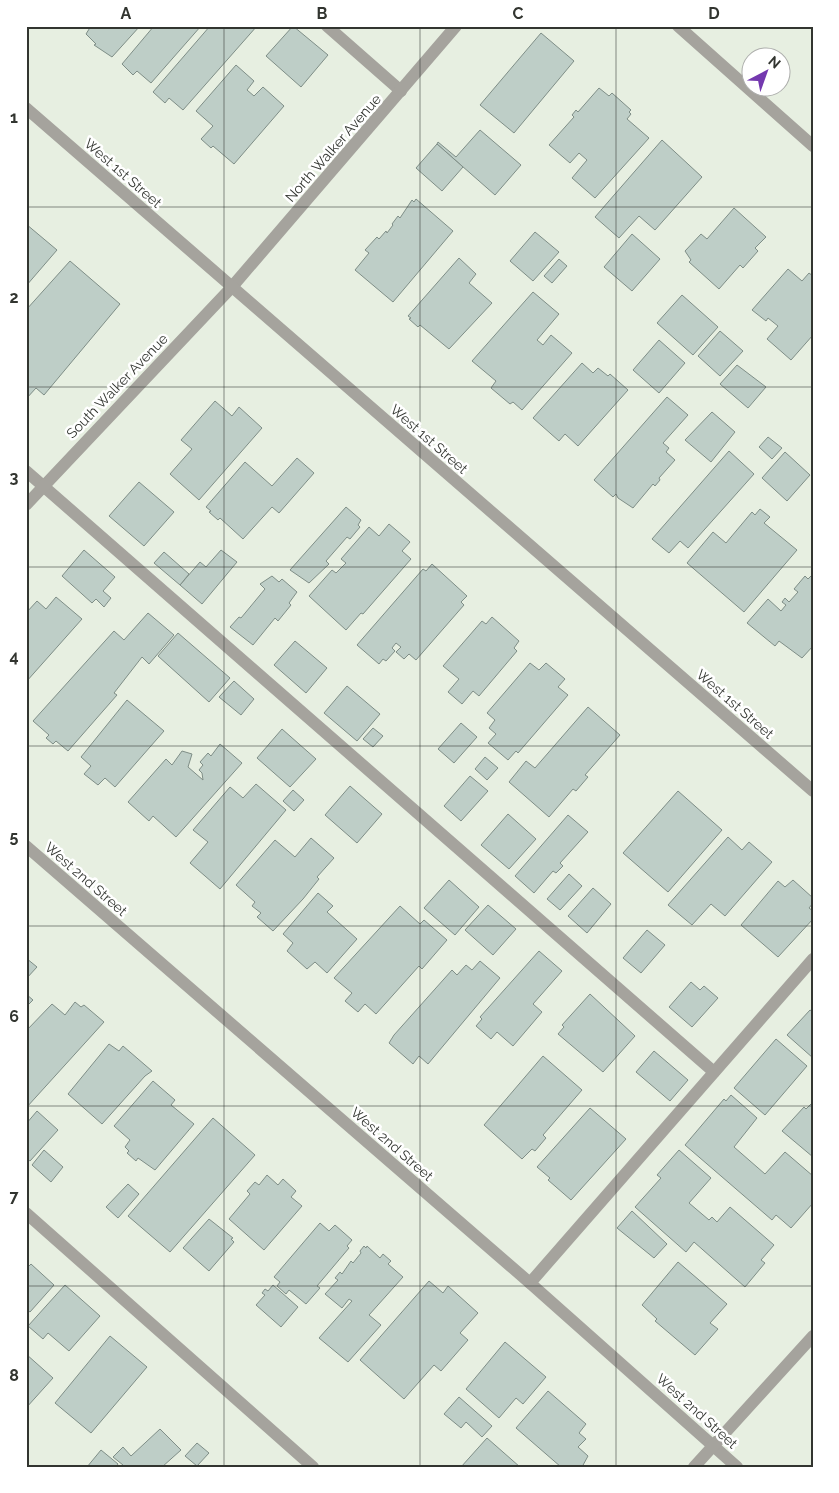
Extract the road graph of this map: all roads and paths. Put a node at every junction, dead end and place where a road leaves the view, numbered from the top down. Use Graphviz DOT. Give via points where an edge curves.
graph roads {
  1 [pos="327,26"];
  2 [pos="456,26"];
  3 [pos="678,26"];
  4 [pos="401,90"];
  5 [pos="26,108"];
  6 [pos="813,146"];
  7 [pos="231,288"];
  8 [pos="26,471"];
  9 [pos="43,486"];
  10 [pos="26,505"];
  11 [pos="813,791"];
  12 [pos="26,846"];
  13 [pos="813,959"];
  14 [pos="714,1072"];
  15 [pos="26,1213"];
  16 [pos="530,1283"];
  17 [pos="813,1336"];
  18 [pos="713,1446"];
  19 [pos="312,1467"];
  20 [pos="694,1467"];
  21 [pos="737,1467"];
  1 -- 4 [label="street"];
  2 -- 4 [label="street, North Walker Avenue"];
  3 -- 6 [label="street"];
  4 -- 7 [label="street, North Walker Avenue"];
  5 -- 7 [label="street, West 1st Street"];
  7 -- 9 [label="street, South Walker Avenue"];
  7 -- 11 [label="street, West 1st Street"];
  8 -- 9 [label="street"];
  9 -- 10 [label="street, South Walker Avenue"];
  9 -- 14 [label="street"];
  12 -- 16 [label="street, West 2nd Street"];
  13 -- 14 [label="street"];
  14 -- 16 [label="street"];
  15 -- 19 [label="street"];
  16 -- 18 [label="street, West 2nd Street"];
  17 -- 18 [label="street"];
  18 -- 20 [label="street"];
  18 -- 21 [label="street, West 2nd Street"];
}
